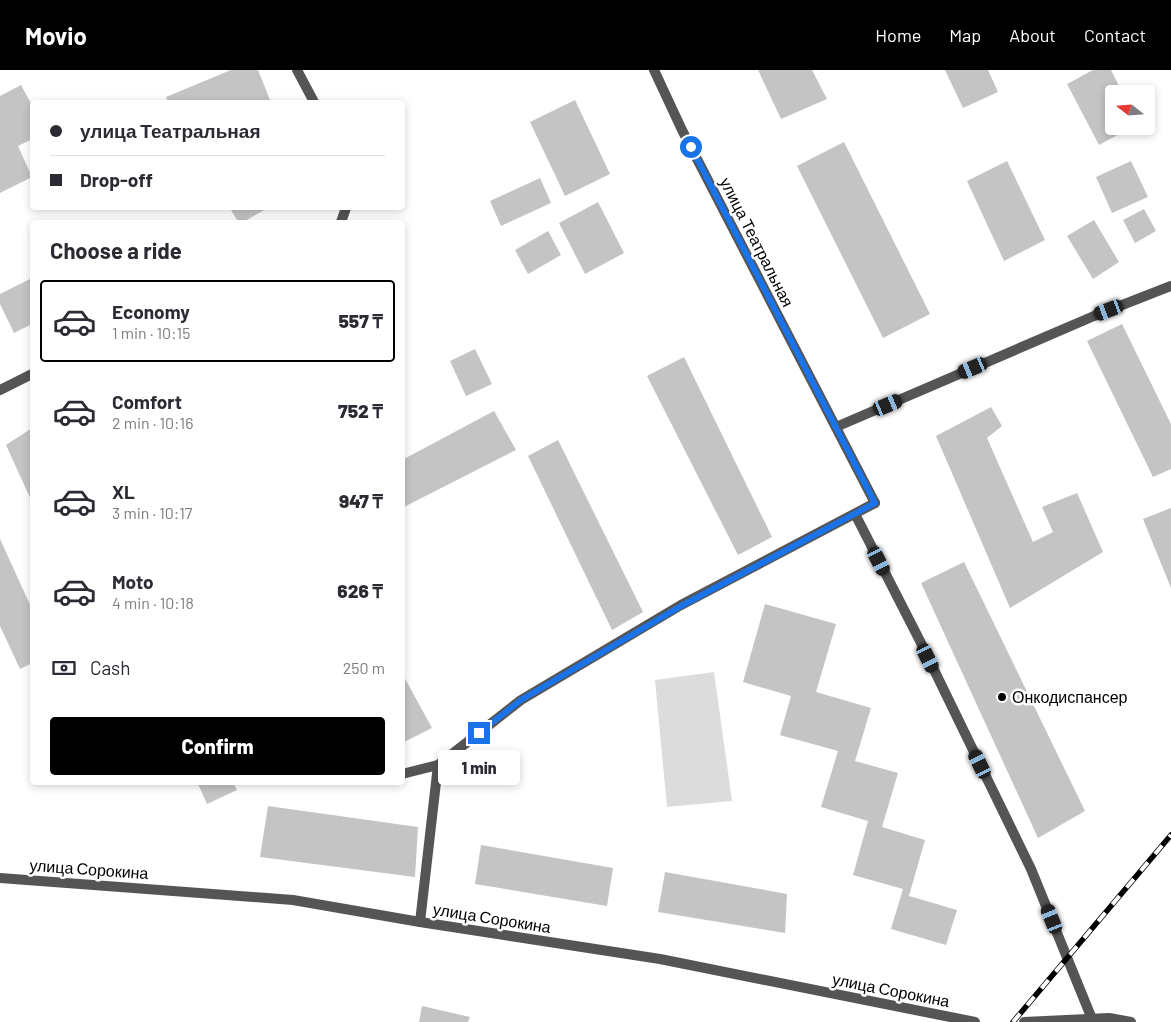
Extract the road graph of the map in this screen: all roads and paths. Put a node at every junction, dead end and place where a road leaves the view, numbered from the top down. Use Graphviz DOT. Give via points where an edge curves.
graph roads {
  1 [pos="297,70"];
  2 [pos="654,70"];
  3 [pos="313,100"];
  4 [pos="1171,286"];
  5 [pos="30,375"];
  6 [pos="0,390"];
  7 [pos="836,427"];
  8 [pos="855,514"];
  9 [pos="438,765"];
  10 [pos="405,773"];
  11 [pos="0,878"];
  12 [pos="420,922"];
  13 [pos="1092,1019"];
  14 [pos="1109,1020"];
  15 [pos="975,1022"];
  16 [pos="1024,1022"];
  17 [pos="1131,1022"];
  1 -- 3 [label="street"];
  2 -- 7 [label="street, улица Театральная"];
  4 -- 7 [label="street"];
  5 -- 6 [label="street"];
  7 -- 8 [label="street, улица Театральная" via="875,503"];
  8 -- 9 [label="street" via="681,606 521,700"];
  8 -- 13 [label="street" via="1032,869"];
  9 -- 10 [label="street"];
  9 -- 12 [label="street"];
  11 -- 12 [label="street, улица Сорокина" via="293,900"];
  12 -- 15 [label="street, улица Сорокина" via="660,959"];
  13 -- 14 [label="street"];
  13 -- 16 [label="street"];
  14 -- 17 [label="street"];
}
